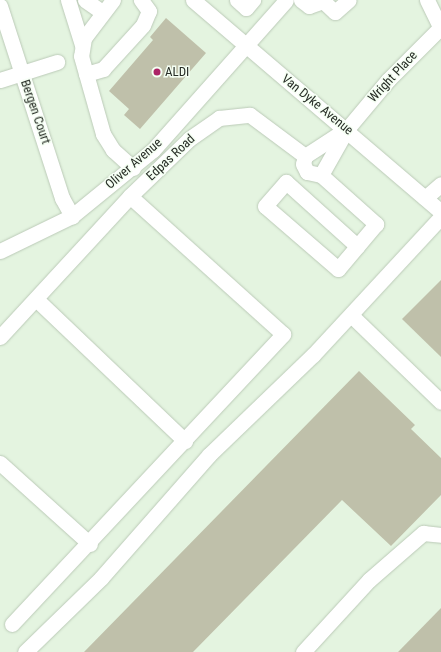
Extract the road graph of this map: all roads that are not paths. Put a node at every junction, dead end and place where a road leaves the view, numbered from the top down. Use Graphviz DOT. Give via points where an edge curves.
graph roads {
  1 [pos="68,0"];
  2 [pos="85,0"];
  3 [pos="113,0"];
  4 [pos="141,0"];
  5 [pos="193,0"];
  6 [pos="237,0"];
  7 [pos="253,0"];
  8 [pos="286,0"];
  9 [pos="301,0"];
  10 [pos="349,0"];
  11 [pos="427,0"];
  12 [pos="0,6"];
  13 [pos="102,12"];
  14 [pos="441,28"];
  15 [pos="82,45"];
  16 [pos="246,47"];
  17 [pos="57,62"];
  18 [pos="22,73"];
  19 [pos="86,74"];
  20 [pos="0,80"];
  21 [pos="347,129"];
  22 [pos="305,156"];
  23 [pos="133,168"];
  24 [pos="321,175"];
  25 [pos="441,184"];
  26 [pos="130,196"];
  27 [pos="426,198"];
  28 [pos="441,212"];
  29 [pos="72,216"];
  30 [pos="441,217"];
  31 [pos="357,246"];
  32 [pos="0,251"];
  33 [pos="36,299"];
  34 [pos="351,315"];
  35 [pos="0,337"];
  36 [pos="441,402"];
  37 [pos="185,441"];
  38 [pos="0,463"];
  39 [pos="441,535"];
  40 [pos="90,544"];
  41 [pos="12,624"];
  42 [pos="26,652"];
  43 [pos="303,652"];
  1 -- 15 [label="street"];
  2 -- 13 [label="street"];
  3 -- 13 [label="street"];
  4 -- 19 [label="street" via="149,11 143,25 103,69"];
  5 -- 16 [label="street, Van Dyke Avenue"];
  6 -- 7 [label="street" via="246,8"];
  8 -- 16 [label="street, Oliver Avenue"];
  9 -- 10 [label="street" via="309,6 323,2 334,12"];
  11 -- 14 [label="street, Wright Place"];
  12 -- 18 [label="street, Bergen Court"];
  13 -- 15 [label="street"];
  14 -- 21 [label="street, Wright Place" via="388,80"];
  15 -- 19 [label="street"];
  16 -- 21 [label="street, Van Dyke Avenue"];
  16 -- 23 [label="street, Oliver Avenue"];
  17 -- 18 [label="street"];
  18 -- 20 [label="street"];
  18 -- 29 [label="street, Bergen Court" via="62,198"];
  19 -- 23 [label="street" via="103,134 113,150"];
  21 -- 22 [label="street"];
  21 -- 24 [label="street"];
  21 -- 27 [label="street, Van Dyke Avenue"];
  22 -- 24 [label="street" via="303,164 307,172"];
  22 -- 26 [label="street, Edpas Road" via="250,115 219,118 188,139"];
  23 -- 29 [label="street, Oliver Avenue"];
  24 -- 31 [label="street" via="376,224"];
  25 -- 27 [label="street"];
  26 -- 33 [label="street, Edpas Road"];
  26 -- 37 [label="street" via="283,334"];
  27 -- 28 [label="street, Van Dyke Avenue"];
  29 -- 32 [label="street, Oliver Avenue"];
  30 -- 34 [label="street"];
  31 -- 31 [label="street" via="338,268 265,206 286,182"];
  33 -- 35 [label="street, Edpas Road"];
  33 -- 37 [label="street"];
  34 -- 36 [label="street"];
  34 -- 42 [label="street" via="209,455 101,578"];
  37 -- 40 [label="street"];
  38 -- 40 [label="street"];
  39 -- 43 [label="street" via="423,533 369,580"];
  40 -- 41 [label="street"];
}
